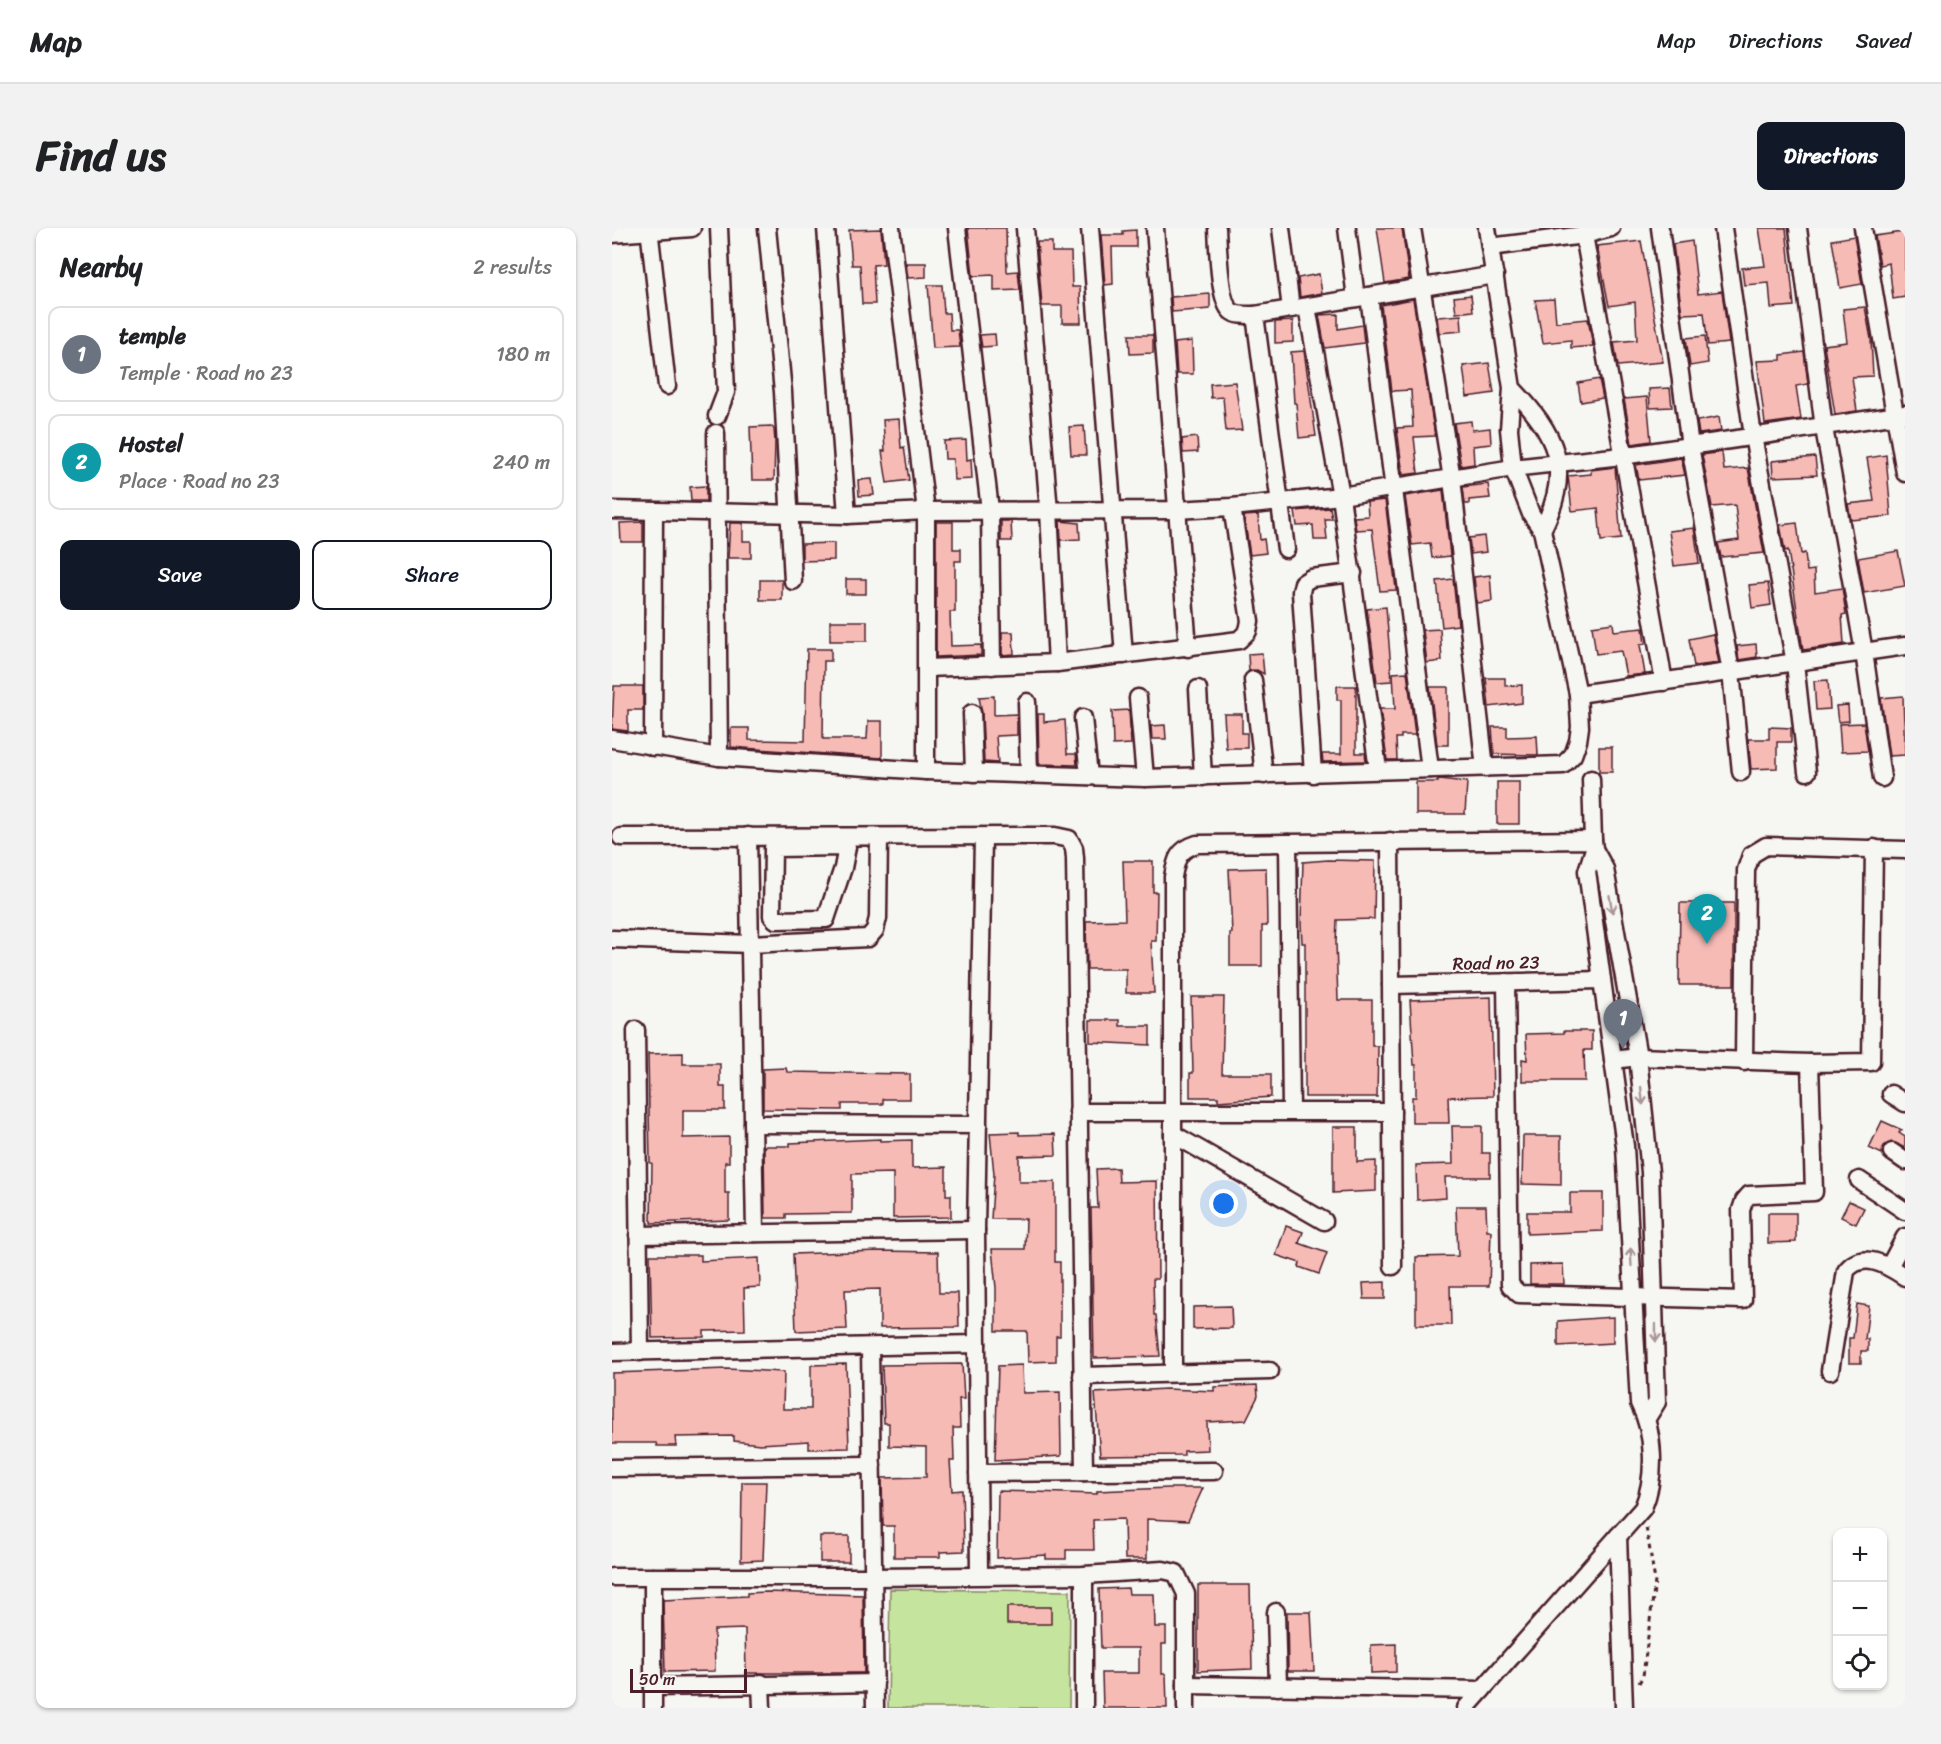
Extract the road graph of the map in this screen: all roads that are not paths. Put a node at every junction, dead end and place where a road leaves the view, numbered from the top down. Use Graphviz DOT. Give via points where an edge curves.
graph roads {
  1 [pos="692,228"];
  2 [pos="719,228"];
  3 [pos="767,228"];
  4 [pos="826,228"];
  5 [pos="891,228"];
  6 [pos="957,228"];
  7 [pos="1025,228"];
  8 [pos="1090,228"];
  9 [pos="1155,228"];
  10 [pos="1217,228"];
  11 [pos="1281,228"];
  12 [pos="1347,228"];
  13 [pos="1412,228"];
  14 [pos="1487,228"];
  15 [pos="1607,228"];
  16 [pos="1660,228"];
  17 [pos="1723,228"];
  18 [pos="1798,228"];
  19 [pos="1863,228"];
  20 [pos="649,230"];
  21 [pos="612,234"];
  22 [pos="1550,234"];
  23 [pos="1584,235"];
  24 [pos="1490,247"];
  25 [pos="1495,275"];
  26 [pos="1424,288"];
  27 [pos="1363,297"];
  28 [pos="1299,308"];
  29 [pos="1255,315"];
  30 [pos="668,386"];
  31 [pos="1512,388"];
  32 [pos="1900,415"];
  33 [pos="717,416"];
  34 [pos="1824,428"];
  35 [pos="716,433"];
  36 [pos="1753,436"];
  37 [pos="1690,446"];
  38 [pos="1622,456"];
  39 [pos="1557,464"];
  40 [pos="1513,468"];
  41 [pos="1905,473"];
  42 [pos="1452,479"];
  43 [pos="1395,488"];
  44 [pos="1341,496"];
  45 [pos="1280,502"];
  46 [pos="1232,507"];
  47 [pos="612,510"];
  48 [pos="990,510"];
  49 [pos="1111,510"];
  50 [pos="1176,510"];
  51 [pos="654,511"];
  52 [pos="926,511"];
  53 [pos="1049,511"];
  54 [pos="718,512"];
  55 [pos="789,513"];
  56 [pos="847,514"];
  57 [pos="1542,530"];
  58 [pos="1286,549"];
  59 [pos="1353,573"];
  60 [pos="793,580"];
  61 [pos="1905,646"];
  62 [pos="1188,648"];
  63 [pos="1864,652"];
  64 [pos="1124,655"];
  65 [pos="1058,663"];
  66 [pos="1795,663"];
  67 [pos="992,666"];
  68 [pos="927,668"];
  69 [pos="1731,672"];
  70 [pos="1253,680"];
  71 [pos="1664,682"];
  72 [pos="1198,689"];
  73 [pos="1578,694"];
  74 [pos="1138,698"];
  75 [pos="1027,702"];
  76 [pos="972,713"];
  77 [pos="1083,718"];
  78 [pos="612,740"];
  79 [pos="653,747"];
  80 [pos="719,758"];
  81 [pos="1485,768"];
  82 [pos="1430,769"];
  83 [pos="1378,770"];
  84 [pos="926,771"];
  85 [pos="1741,772"];
  86 [pos="1807,772"];
  87 [pos="974,773"];
  88 [pos="1029,774"];
  89 [pos="1264,774"];
  90 [pos="1313,774"];
  91 [pos="1089,776"];
  92 [pos="1203,777"];
  93 [pos="1144,778"];
  94 [pos="1882,778"];
  95 [pos="1591,779"];
  96 [pos="748,836"];
  97 [pos="621,837"];
  98 [pos="879,837"];
  99 [pos="983,837"];
  100 [pos="1390,841"];
  101 [pos="794,842"];
  102 [pos="838,842"];
  103 [pos="1288,843"];
  104 [pos="1594,844"];
  105 [pos="1874,848"];
  106 [pos="1905,850"];
  107 [pos="612,939"];
  108 [pos="750,944"];
  109 [pos="1602,980"];
  110 [pos="1506,982"];
  111 [pos="1391,985"];
  112 [pos="636,1030"];
  113 [pos="1638,1058"];
  114 [pos="1613,1060"];
  115 [pos="1744,1062"];
  116 [pos="1810,1063"];
  117 [pos="1291,1111"];
  118 [pos="1078,1112"];
  119 [pos="1174,1112"];
  120 [pos="1392,1112"];
  121 [pos="753,1125"];
  122 [pos="978,1125"];
  123 [pos="1173,1134"];
  124 [pos="1859,1180"];
  125 [pos="1905,1211"];
  126 [pos="1324,1221"];
  127 [pos="976,1230"];
  128 [pos="755,1233"];
  129 [pos="638,1235"];
  130 [pos="1905,1237"];
  131 [pos="1393,1266"];
  132 [pos="1889,1267"];
  133 [pos="1905,1277"];
  134 [pos="1633,1298"];
  135 [pos="1655,1298"];
  136 [pos="977,1344"];
  137 [pos="870,1347"];
  138 [pos="612,1352"];
  139 [pos="640,1352"];
  140 [pos="1270,1371"];
  141 [pos="1830,1371"];
  142 [pos="1173,1373"];
  143 [pos="1082,1376"];
  144 [pos="1647,1418"];
  145 [pos="872,1466"];
  146 [pos="612,1468"];
  147 [pos="1214,1471"];
  148 [pos="1084,1472"];
  149 [pos="978,1473"];
  150 [pos="1618,1536"];
  151 [pos="979,1574"];
  152 [pos="1084,1575"];
  153 [pos="612,1577"];
  154 [pos="653,1577"];
  155 [pos="873,1577"];
  156 [pos="1276,1612"];
  157 [pos="761,1683"];
  158 [pos="875,1683"];
  159 [pos="1186,1685"];
  160 [pos="653,1687"];
  161 [pos="1278,1687"];
  162 [pos="1482,1690"];
  163 [pos="653,1708"];
  164 [pos="762,1708"];
  165 [pos="875,1708"];
  166 [pos="1084,1708"];
  167 [pos="1186,1708"];
  168 [pos="1466,1708"];
  169 [pos="1621,1708"];
  1 -- 20 [label="street"];
  2 -- 33 [label="street" via="726,392"];
  3 -- 55 [label="street" via="783,392"];
  4 -- 56 [label="street"];
  5 -- 52 [label="street"];
  6 -- 48 [label="street"];
  7 -- 53 [label="street"];
  8 -- 49 [label="street"];
  9 -- 50 [label="street"];
  10 -- 29 [label="street" via="1224,301 1231,312"];
  11 -- 28 [label="street"];
  12 -- 27 [label="street"];
  13 -- 26 [label="street"];
  14 -- 24 [label="street"];
  15 -- 23 [label="street"];
  16 -- 37 [label="street"];
  17 -- 36 [label="street"];
  18 -- 34 [label="street"];
  19 -- 32 [label="street"];
  20 -- 21 [label="street"];
  20 -- 30 [label="street"];
  22 -- 23 [label="street"];
  22 -- 24 [label="street"];
  23 -- 38 [label="street"];
  24 -- 25 [label="street"];
  25 -- 26 [label="street"];
  25 -- 31 [label="street"];
  26 -- 27 [label="street"];
  26 -- 42 [label="street"];
  27 -- 28 [label="street"];
  27 -- 43 [label="street"];
  28 -- 29 [label="street"];
  28 -- 44 [label="street"];
  29 -- 45 [label="street"];
  31 -- 39 [label="street" via="1545,426"];
  31 -- 40 [label="street" via="1509,429"];
  32 -- 34 [label="street"];
  32 -- 41 [label="street"];
  34 -- 36 [label="street"];
  34 -- 63 [label="street"];
  35 -- 54 [label="street"];
  36 -- 37 [label="street"];
  36 -- 66 [label="street"];
  37 -- 38 [label="street"];
  37 -- 69 [label="street"];
  38 -- 39 [label="street"];
  38 -- 71 [label="street"];
  39 -- 40 [label="street"];
  39 -- 57 [label="street" via="1558,489"];
  40 -- 42 [label="street"];
  40 -- 57 [label="street"];
  42 -- 43 [label="street"];
  42 -- 81 [label="street"];
  43 -- 44 [label="street"];
  43 -- 82 [label="street"];
  44 -- 45 [label="street"];
  44 -- 59 [label="street"];
  45 -- 46 [label="street"];
  45 -- 58 [label="street"];
  46 -- 50 [label="street"];
  46 -- 62 [label="street" via="1250,612 1248,631 1239,640"];
  47 -- 51 [label="street"];
  48 -- 52 [label="street"];
  48 -- 53 [label="street"];
  48 -- 67 [label="street"];
  49 -- 50 [label="street"];
  49 -- 53 [label="street"];
  49 -- 64 [label="street"];
  50 -- 62 [label="street"];
  51 -- 54 [label="street"];
  51 -- 79 [label="street"];
  52 -- 56 [label="street"];
  52 -- 68 [label="street"];
  53 -- 65 [label="street"];
  54 -- 55 [label="street"];
  54 -- 80 [label="street"];
  55 -- 56 [label="street"];
  55 -- 60 [label="street"];
  57 -- 73 [label="street"];
  59 -- 83 [label="street"];
  59 -- 90 [label="street" via="1311,578 1303,583 1301,592"];
  61 -- 63 [label="street"];
  62 -- 64 [label="street"];
  63 -- 66 [label="street"];
  63 -- 94 [label="street"];
  64 -- 65 [label="street"];
  65 -- 67 [label="street"];
  66 -- 69 [label="street"];
  66 -- 86 [label="street"];
  67 -- 68 [label="street"];
  68 -- 84 [label="street"];
  69 -- 71 [label="street"];
  69 -- 85 [label="street"];
  70 -- 89 [label="street"];
  71 -- 73 [label="street"];
  72 -- 92 [label="street"];
  73 -- 81 [label="street" via="1578,741 1563,765"];
  74 -- 93 [label="street"];
  75 -- 88 [label="street"];
  76 -- 87 [label="street"];
  77 -- 91 [label="street"];
  78 -- 79 [label="street"];
  79 -- 80 [label="street"];
  80 -- 84 [label="street"];
  81 -- 82 [label="street"];
  82 -- 83 [label="street"];
  83 -- 90 [label="street"];
  84 -- 87 [label="street"];
  87 -- 88 [label="street"];
  88 -- 91 [label="street"];
  89 -- 90 [label="street"];
  89 -- 92 [label="street"];
  91 -- 93 [label="street"];
  92 -- 93 [label="street"];
  95 -- 104 [label="street"];
  96 -- 97 [label="street"];
  96 -- 101 [label="street"];
  96 -- 108 [label="street"];
  98 -- 99 [label="street"];
  98 -- 102 [label="street"];
  98 -- 108 [label="street" via="878,918 868,938"];
  99 -- 118 [label="street" via="1055,836 1069,839 1074,848"];
  99 -- 122 [label="street"];
  100 -- 103 [label="street"];
  100 -- 104 [label="street"];
  100 -- 111 [label="street"];
  101 -- 102 [label="street"];
  101 -- 102 [label="street" via="773,848 772,916 776,920 826,919 847,847"];
  103 -- 117 [label="street"];
  103 -- 119 [label="street" via="1197,844 1184,848 1176,858"];
  104 -- 109 [label="street" via="1587,872"];
  104 -- 113 [label="street, one-way" via="1605,869"];
  105 -- 106 [label="street"];
  105 -- 115 [label="street" via="1766,846 1751,855 1746,870"];
  105 -- 116 [label="street" via="1871,1062"];
  107 -- 108 [label="street"];
  108 -- 121 [label="street"];
  109 -- 110 [label="street, Road no 23"];
  109 -- 114 [label="street"];
  110 -- 111 [label="street, Road no 23"];
  110 -- 134 [label="street" via="1510,1285 1520,1294"];
  111 -- 120 [label="street"];
  112 -- 129 [label="street"];
  113 -- 114 [label="street"];
  113 -- 115 [label="street"];
  113 -- 135 [label="street, one-way" via="1650,1172"];
  134 -- 114 [label="street, one-way" via="1625,1146"];
  115 -- 116 [label="street"];
  116 -- 135 [label="street" via="1814,1192 1749,1195 1744,1201 1743,1300"];
  117 -- 119 [label="street"];
  117 -- 120 [label="street"];
  118 -- 119 [label="street"];
  118 -- 143 [label="street"];
  119 -- 123 [label="street"];
  120 -- 131 [label="street"];
  121 -- 122 [label="street"];
  121 -- 128 [label="street"];
  122 -- 127 [label="street"];
  123 -- 126 [label="street"];
  123 -- 142 [label="street"];
  124 -- 125 [label="street"];
  127 -- 128 [label="street"];
  127 -- 136 [label="street"];
  128 -- 129 [label="street"];
  129 -- 139 [label="street"];
  130 -- 132 [label="street"];
  132 -- 133 [label="street"];
  132 -- 141 [label="street" via="1864,1259 1853,1262 1846,1271"];
  134 -- 135 [label="street"];
  134 -- 144 [label="street" via="1638,1403"];
  135 -- 144 [label="street, one-way" via="1657,1402"];
  136 -- 137 [label="street"];
  136 -- 149 [label="street"];
  137 -- 139 [label="street"];
  137 -- 145 [label="street"];
  138 -- 139 [label="street"];
  140 -- 142 [label="street"];
  142 -- 143 [label="street"];
  143 -- 148 [label="street"];
  144 -- 150 [label="street" via="1652,1476 1643,1508"];
  145 -- 146 [label="street"];
  145 -- 155 [label="street"];
  147 -- 148 [label="street"];
  148 -- 149 [label="street"];
  149 -- 151 [label="street"];
  150 -- 162 [label="street"];
  150 -- 169 [label="street"];
  151 -- 152 [label="street"];
  151 -- 155 [label="street"];
  152 -- 159 [label="street" via="1163,1570 1176,1573 1186,1594"];
  152 -- 166 [label="street"];
  153 -- 154 [label="street"];
  154 -- 155 [label="street"];
  154 -- 160 [label="street"];
  155 -- 158 [label="street"];
  156 -- 161 [label="street"];
  157 -- 158 [label="street"];
  157 -- 160 [label="street"];
  157 -- 164 [label="street"];
  158 -- 165 [label="street"];
  159 -- 161 [label="street"];
  159 -- 167 [label="street"];
  160 -- 163 [label="street"];
  161 -- 162 [label="street"];
  162 -- 168 [label="street"];
}
